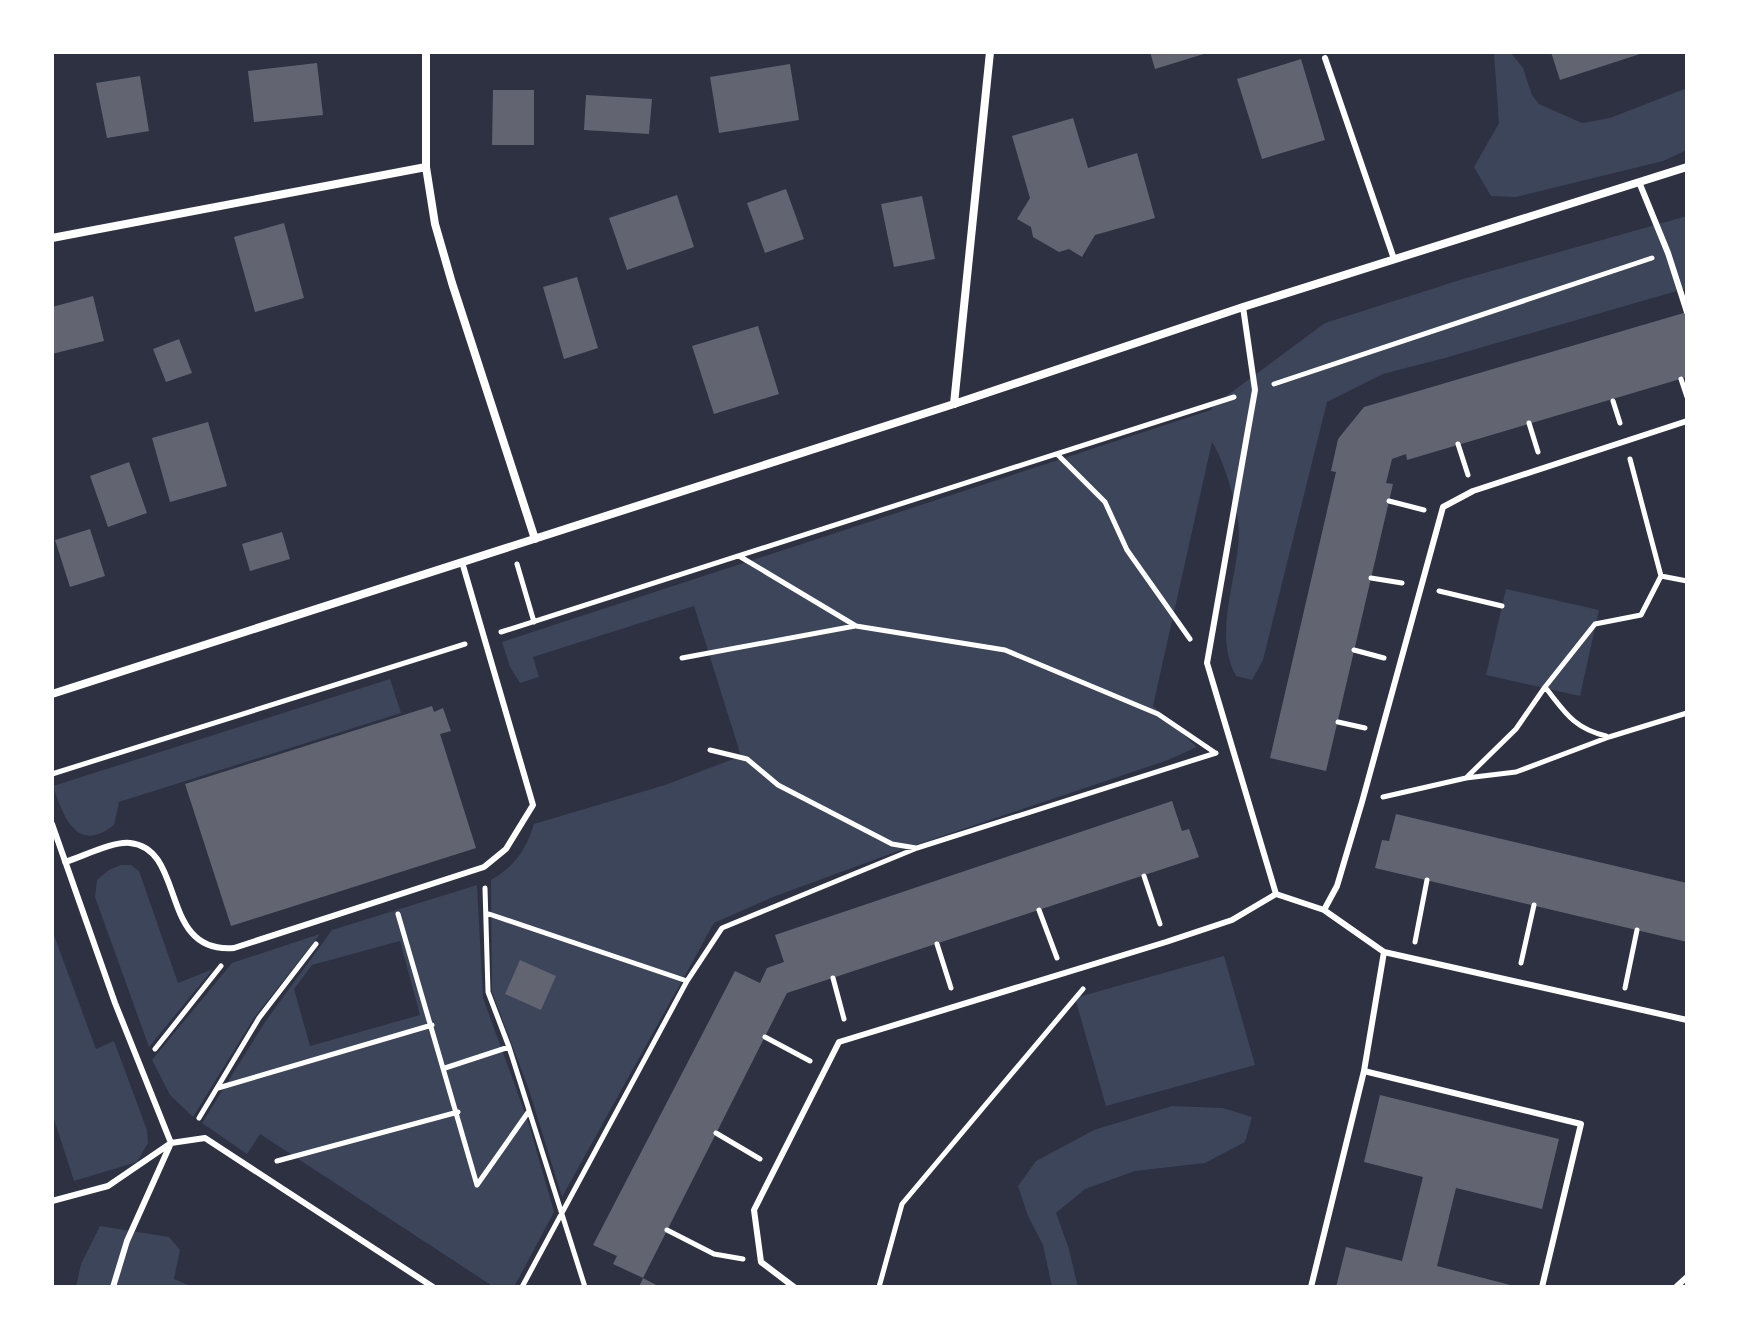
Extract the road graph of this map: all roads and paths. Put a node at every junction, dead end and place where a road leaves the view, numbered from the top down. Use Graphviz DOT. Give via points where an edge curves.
graph roads {
  1 [pos="426,52"];
  2 [pos="990,52"];
  3 [pos="1325,58"];
  4 [pos="426,167"];
  5 [pos="1687,167"];
  6 [pos="1639,182"];
  7 [pos="52,238"];
  8 [pos="1668,253"];
  9 [pos="1394,259"];
  10 [pos="1243,307"];
  11 [pos="1687,312"];
  12 [pos="1681,379"];
  13 [pos="1255,390"];
  14 [pos="1687,397"];
  15 [pos="954,404"];
  16 [pos="1687,421"];
  17 [pos="1529,423"];
  18 [pos="1625,441"];
  19 [pos="1458,444"];
  20 [pos="1057,454"];
  21 [pos="1542,469"];
  22 [pos="1473,491"];
  23 [pos="1389,501"];
  24 [pos="1441,514"];
  25 [pos="535,539"];
  26 [pos="739,556"];
  27 [pos="462,562"];
  28 [pos="1661,576"];
  29 [pos="1371,578"];
  30 [pos="1687,581"];
  31 [pos="1421,587"];
  32 [pos="1502,606"];
  33 [pos="856,626"];
  34 [pos="483,638"];
  35 [pos="1354,650"];
  36 [pos="682,658"];
  37 [pos="1400,662"];
  38 [pos="1207,663"];
  39 [pos="1545,687"];
  40 [pos="52,694"];
  41 [pos="1687,713"];
  42 [pos="1609,737"];
  43 [pos="1232,748"];
  44 [pos="710,750"];
  45 [pos="1215,753"];
  46 [pos="52,774"];
  47 [pos="1466,778"];
  48 [pos="1362,802"];
  49 [pos="52,824"];
  50 [pos="917,848"];
  51 [pos="65,862"];
  52 [pos="1144,876"];
  53 [pos="1427,880"];
  54 [pos="1276,894"];
  55 [pos="393,897"];
  56 [pos="1534,905"];
  57 [pos="1039,910"];
  58 [pos="1324,910"];
  59 [pos="337,915"];
  60 [pos="1637,930"];
  61 [pos="1166,942"];
  62 [pos="937,944"];
  63 [pos="234,948"];
  64 [pos="1384,952"];
  65 [pos="1412,959"];
  66 [pos="1107,960"];
  67 [pos="1063,974"];
  68 [pos="833,978"];
  69 [pos="687,981"];
  70 [pos="1517,982"];
  71 [pos="1621,1005"];
  72 [pos="957,1006"];
  73 [pos="1687,1020"];
  74 [pos="432,1025"];
  75 [pos="765,1037"];
  76 [pos="849,1039"];
  77 [pos="509,1047"];
  78 [pos="445,1068"];
  79 [pos="140,1069"];
  80 [pos="826,1069"];
  81 [pos="1364,1071"];
  82 [pos="217,1088"];
  83 [pos="529,1111"];
  84 [pos="458,1112"];
  85 [pos="716,1133"];
  86 [pos="171,1143"];
  87 [pos="250,1168"];
  88 [pos="776,1168"];
  89 [pos="52,1201"];
  90 [pos="561,1214"];
  91 [pos="667,1230"];
  92 [pos="761,1262"];
  93 [pos="1687,1277"];
  94 [pos="113,1287"];
  95 [pos="433,1287"];
  96 [pos="522,1287"];
  97 [pos="585,1287"];
  98 [pos="794,1287"];
  99 [pos="879,1287"];
  100 [pos="1311,1287"];
  101 [pos="1542,1287"];
  102 [pos="1676,1287"];
  1 -- 4 [label="street"];
  2 -- 15 [label="street"];
  3 -- 9 [label="lane"];
  4 -- 7 [label="street"];
  4 -- 25 [label="street" via="452,283"];
  5 -- 6 [label="street"];
  6 -- 8 [label="lane"];
  6 -- 9 [label="street"];
  8 -- 11 [label="lane"];
  8 -- 13 [label="path"];
  9 -- 10 [label="street"];
  10 -- 13 [label="lane"];
  10 -- 15 [label="street"];
  12 -- 14 [label="path"];
  13 -- 20 [label="path"];
  13 -- 38 [label="lane"];
  15 -- 25 [label="street"];
  16 -- 18 [label="lane"];
  17 -- 21 [label="path"];
  18 -- 21 [label="lane"];
  18 -- 28 [label="path"];
  19 -- 22 [label="path"];
  20 -- 26 [label="path"];
  20 -- 38 [label="path" via="1105,502 1127,550"];
  21 -- 22 [label="lane"];
  22 -- 24 [label="lane" via="1443,507"];
  23 -- 24 [label="path"];
  24 -- 31 [label="lane"];
  25 -- 27 [label="street"];
  26 -- 33 [label="path"];
  26 -- 34 [label="path"];
  27 -- 34 [label="lane"];
  27 -- 40 [label="street"];
  28 -- 30 [label="path"];
  28 -- 39 [label="path" via="1641,615 1595,624"];
  29 -- 31 [label="path"];
  31 -- 32 [label="path"];
  31 -- 37 [label="lane"];
  33 -- 36 [label="path"];
  33 -- 45 [label="path" via="1005,650 1158,714"];
  34 -- 46 [label="path"];
  34 -- 55 [label="lane" via="533,805 506,849 484,867"];
  35 -- 37 [label="path"];
  37 -- 48 [label="lane"];
  38 -- 43 [label="lane"];
  39 -- 42 [label="path" via="1573,722"];
  39 -- 47 [label="path" via="1516,729"];
  41 -- 42 [label="path"];
  42 -- 47 [label="path" via="1516,772"];
  43 -- 45 [label="path"];
  43 -- 54 [label="lane"];
  44 -- 50 [label="path" via="747,759 778,785 892,844"];
  45 -- 50 [label="path"];
  47 -- 48 [label="path"];
  48 -- 58 [label="lane" via="1337,886"];
  49 -- 51 [label="lane"];
  50 -- 69 [label="path" via="722,928"];
  51 -- 63 [label="lane" via="121,843 141,845 157,858 195,936 206,946"];
  51 -- 79 [label="lane"];
  52 -- 61 [label="path"];
  53 -- 65 [label="path"];
  54 -- 58 [label="lane"];
  54 -- 61 [label="lane" via="1232,920"];
  55 -- 59 [label="lane"];
  55 -- 74 [label="path"];
  56 -- 70 [label="path"];
  57 -- 67 [label="path"];
  58 -- 64 [label="lane"];
  59 -- 63 [label="lane"];
  59 -- 82 [label="path" via="259,1018"];
  60 -- 71 [label="path"];
  61 -- 66 [label="lane"];
  62 -- 72 [label="path"];
  63 -- 79 [label="path"];
  64 -- 65 [label="lane"];
  64 -- 81 [label="lane"];
  65 -- 70 [label="lane"];
  66 -- 67 [label="lane"];
  66 -- 99 [label="path" via="902,1204"];
  67 -- 72 [label="lane"];
  68 -- 76 [label="path"];
  69 -- 77 [label="path" via="486,913 488,992"];
  69 -- 90 [label="path"];
  70 -- 71 [label="lane"];
  71 -- 73 [label="lane"];
  72 -- 76 [label="lane"];
  74 -- 78 [label="path"];
  74 -- 82 [label="path"];
  75 -- 80 [label="path"];
  76 -- 80 [label="lane" via="839,1042"];
  77 -- 78 [label="path"];
  77 -- 83 [label="path"];
  78 -- 84 [label="path"];
  79 -- 86 [label="lane"];
  80 -- 88 [label="lane"];
  81 -- 100 [label="lane"];
  81 -- 101 [label="lane" via="1581,1124"];
  82 -- 86 [label="path" via="199,1118"];
  83 -- 84 [label="path" via="477,1185"];
  83 -- 90 [label="path"];
  84 -- 87 [label="path"];
  85 -- 88 [label="path"];
  86 -- 87 [label="lane" via="205,1138"];
  86 -- 89 [label="lane" via="108,1186"];
  86 -- 94 [label="lane" via="127,1241"];
  87 -- 95 [label="lane"];
  88 -- 92 [label="lane" via="754,1210"];
  90 -- 96 [label="path"];
  90 -- 97 [label="path"];
  91 -- 92 [label="path" via="714,1254"];
  92 -- 98 [label="lane"];
  93 -- 102 [label="lane"];
}
